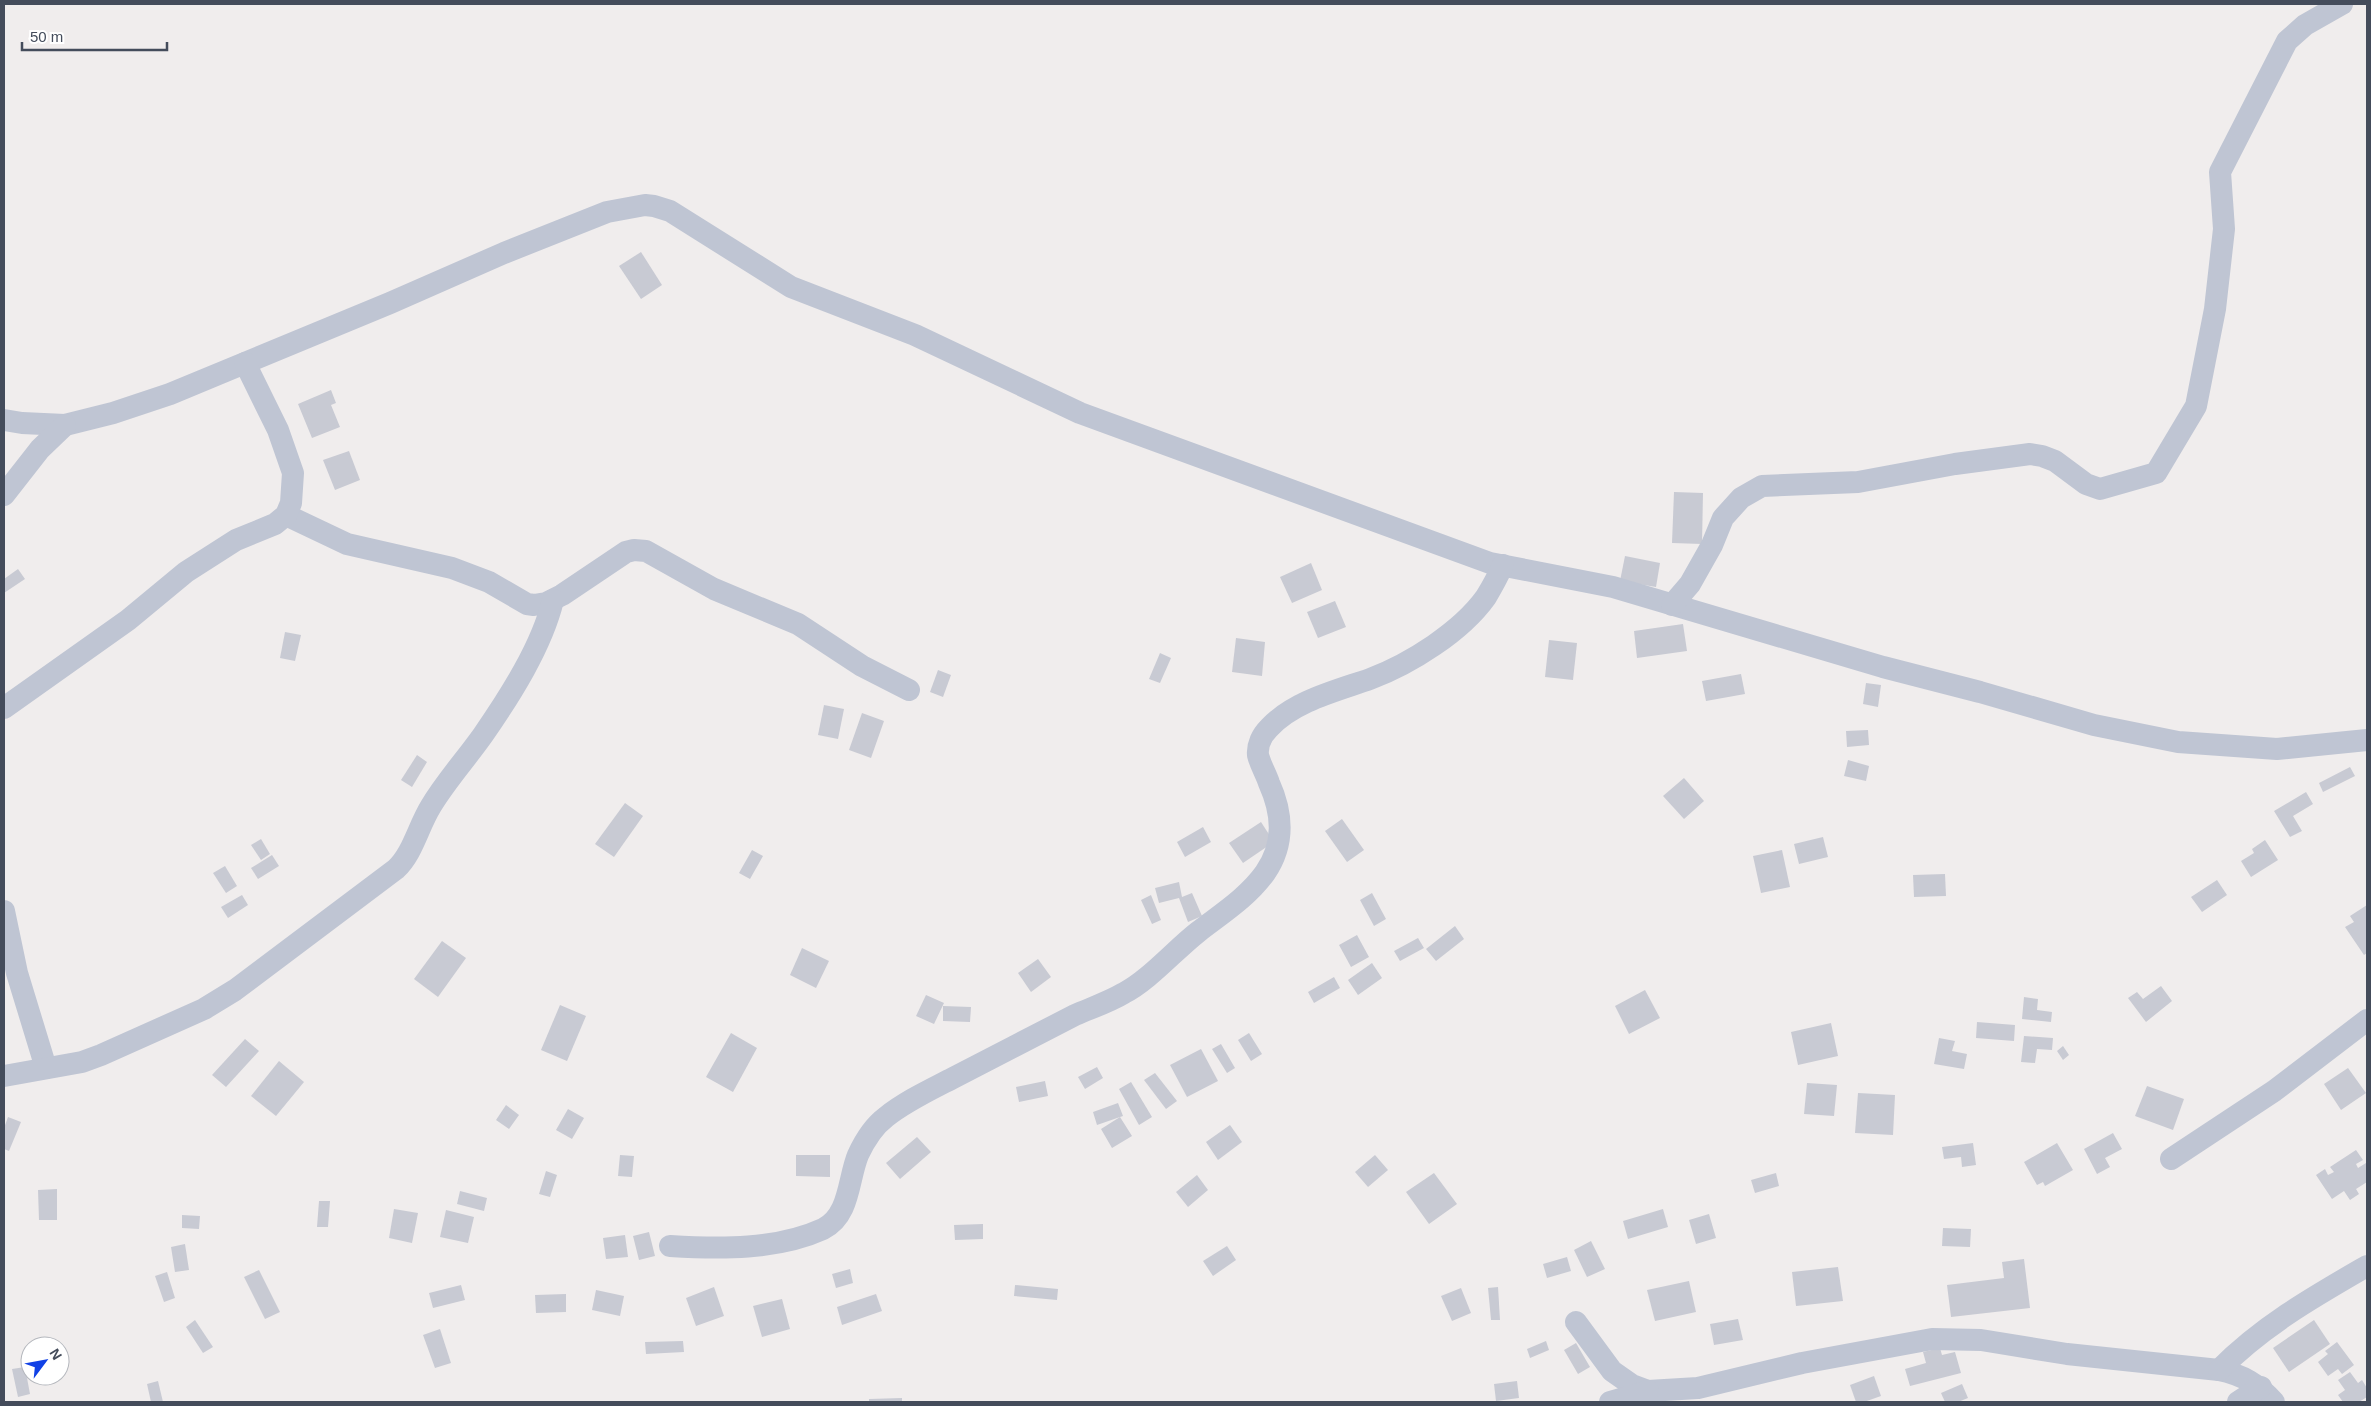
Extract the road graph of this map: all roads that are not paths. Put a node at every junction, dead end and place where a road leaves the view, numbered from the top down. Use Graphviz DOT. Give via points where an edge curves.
graph roads {
  1 [pos="2342,4"];
  2 [pos="245,363"];
  3 [pos="4,420"];
  4 [pos="66,425"];
  5 [pos="4,495"];
  6 [pos="286,515"];
  7 [pos="1504,566"];
  8 [pos="553,600"];
  9 [pos="1672,605"];
  10 [pos="909,690"];
  11 [pos="4,708"];
  12 [pos="2367,740"];
  13 [pos="4,911"];
  14 [pos="2365,1026"];
  15 [pos="46,1068"];
  16 [pos="4,1076"];
  17 [pos="2171,1159"];
  18 [pos="670,1246"];
  19 [pos="2367,1266"];
  20 [pos="1576,1322"];
  21 [pos="2219,1370"];
  22 [pos="1648,1391"];
  23 [pos="2268,1395"];
  24 [pos="1610,1402"];
  25 [pos="2238,1402"];
  1 -- 9 [label="street" via="2305,25 2287,41 2220,172 2224,228 2215,309 2196,406 2156,473 2100,489 2086,484 2055,461 2030,454 1858,482 1762,486 1741,498 1723,518 1690,584"];
  2 -- 4 [label="street" via="170,394"];
  2 -- 6 [label="street" via="287,452 293,473 291,503"];
  2 -- 7 [label="street" via="607,212 654,206 670,211 791,287 915,335 1080,413"];
  3 -- 4 [label="street"];
  4 -- 5 [label="street" via="40,449"];
  6 -- 8 [label="street" via="346,544 437,564 489,582 526,604 540,605"];
  6 -- 11 [label="street" via="275,524 236,540 186,572 128,620"];
  7 -- 9 [label="street" via="1613,587"];
  7 -- 18 [label="street" via="1485,597 1449,634 1398,666 1287,713 1263,735 1258,757 1276,797 1280,816 1277,850 1266,871 1240,901 1192,937 1135,987 1004,1050 916,1097 883,1119 858,1156 844,1205 832,1223 822,1229 737,1249"];
  8 -- 10 [label="street" via="626,552 646,551 714,589 798,624 862,666"];
  8 -- 15 [label="street" via="543,629 506,699 432,805 405,861 235,990 204,1009 101,1055"];
  9 -- 12 [label="street" via="1883,668 2094,725 2178,742 2277,749"];
  13 -- 15 [label="street" via="17,973"];
  14 -- 17 [label="street"];
  15 -- 16 [label="street"];
  19 -- 21 [label="street" via="2278,1320 2242,1346"];
  20 -- 22 [label="street" via="1612,1371 1632,1385"];
  21 -- 22 [label="street" via="2076,1355 1981,1340 1932,1339 1802,1363 1698,1388"];
  21 -- 23 [label="street" via="2240,1375"];
  22 -- 24 [label="street"];
  23 -- 25 [label="street"];
}
